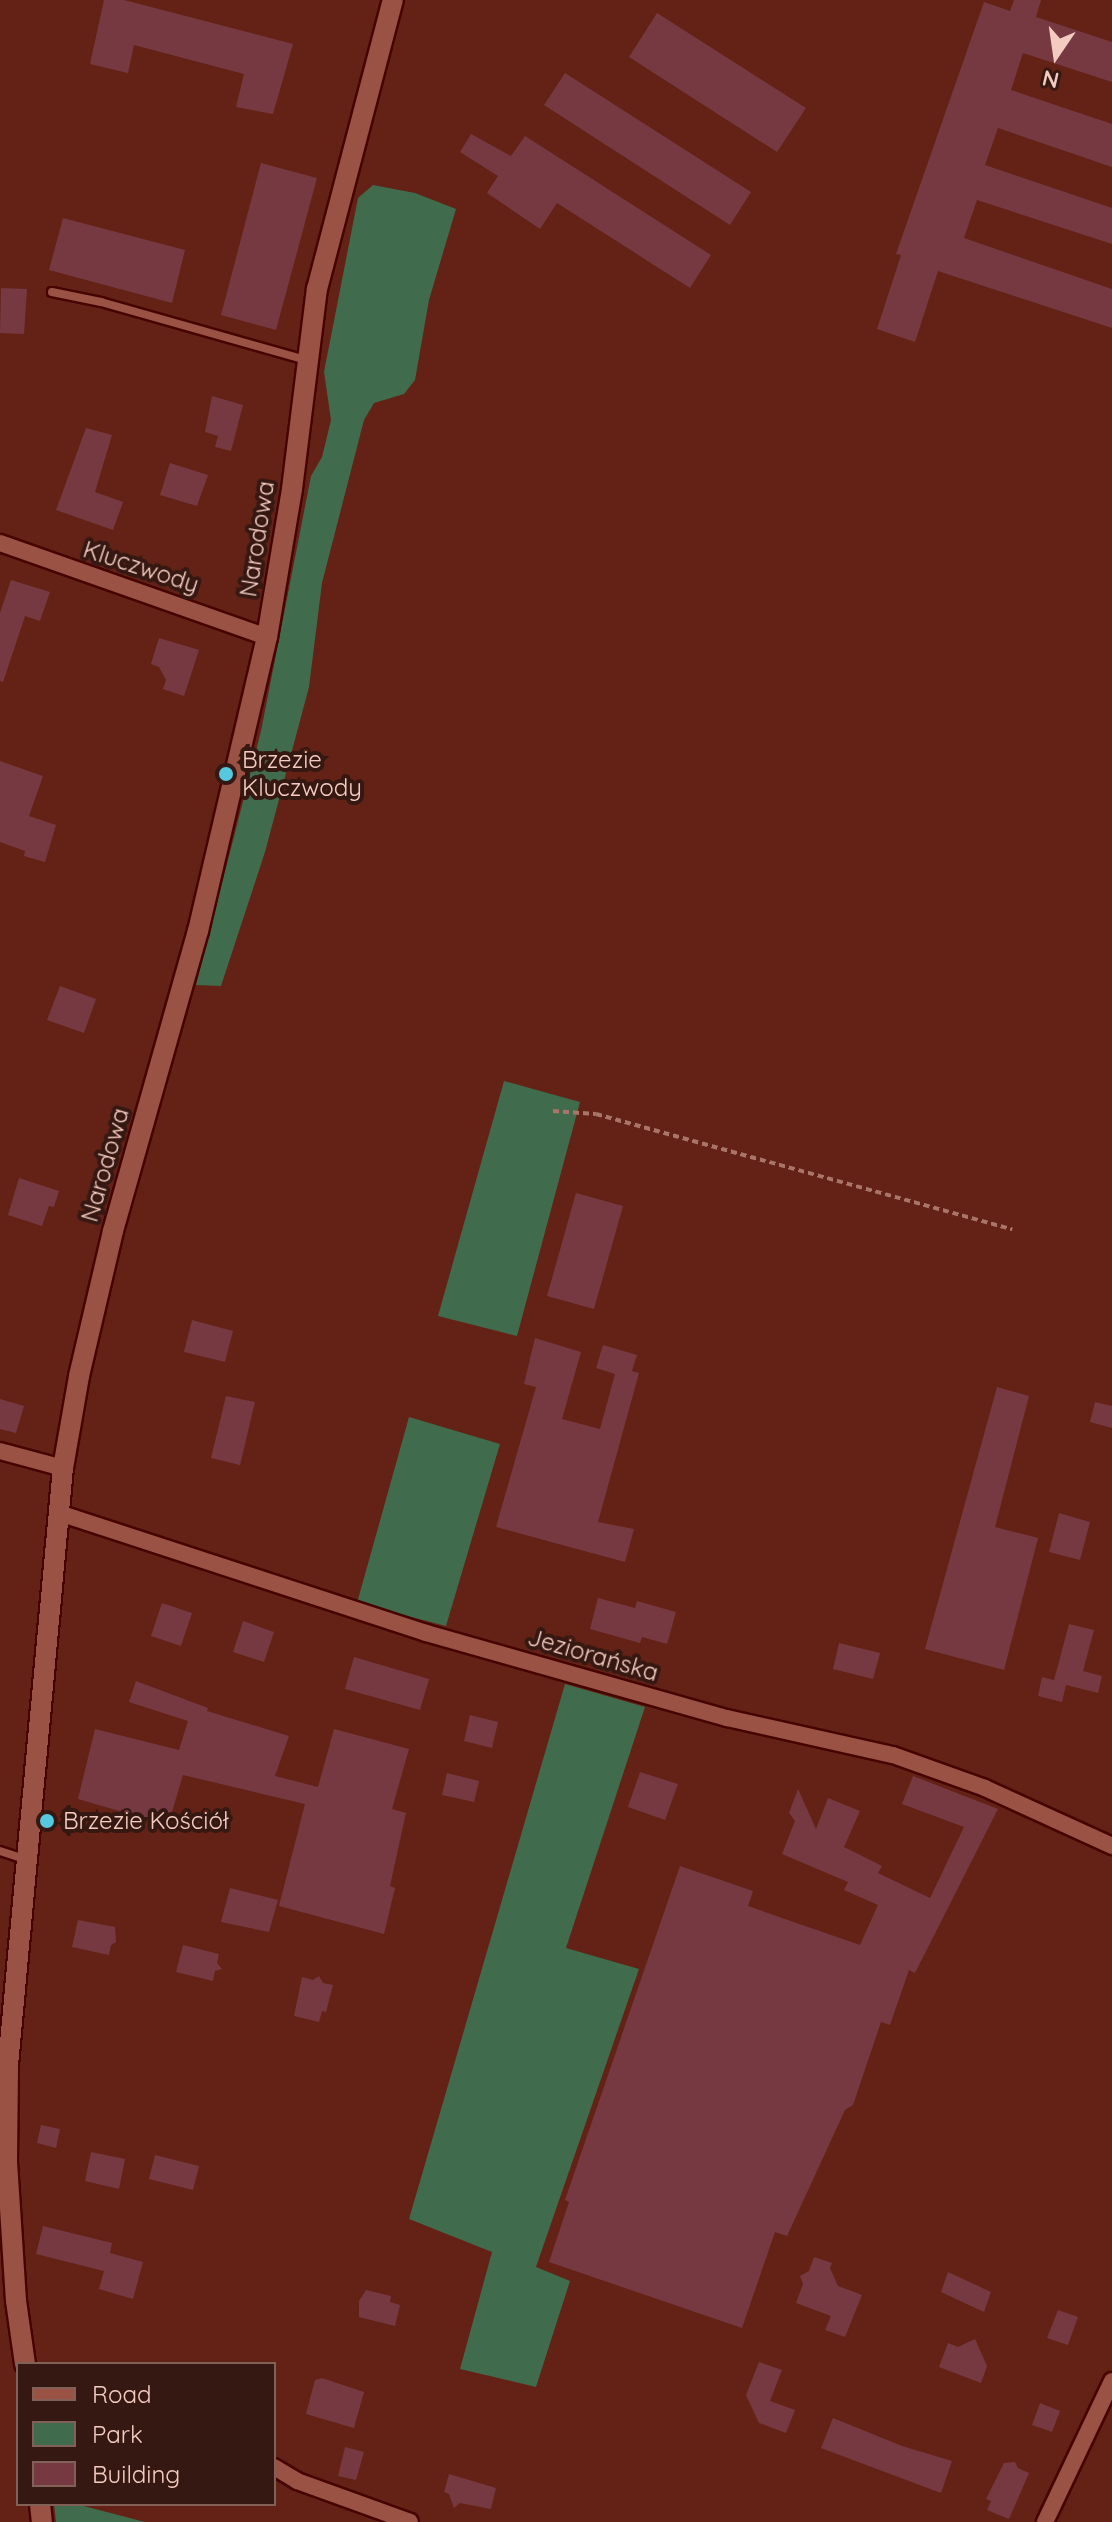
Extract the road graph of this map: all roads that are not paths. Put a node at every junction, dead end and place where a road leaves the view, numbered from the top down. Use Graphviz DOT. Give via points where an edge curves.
graph roads {
  1 [pos="393,0"];
  2 [pos="52,292"];
  3 [pos="307,361"];
  4 [pos="0,543"];
  5 [pos="267,637"];
  6 [pos="0,1451"];
  7 [pos="63,1468"];
  8 [pos="59,1513"];
  9 [pos="1112,1846"];
  10 [pos="0,1851"];
  11 [pos="25,1859"];
  12 [pos="7,1978"];
  13 [pos="25,2362"];
  14 [pos="1112,2381"];
  15 [pos="276,2468"];
  16 [pos="410,2522"];
  17 [pos="1045,2522"];
  1 -- 3 [label="street, Narodowa" via="317,289"];
  2 -- 3 [label="lane"];
  3 -- 5 [label="street, Narodowa"];
  4 -- 5 [label="street, Kluczwody"];
  5 -- 7 [label="street, Narodowa" via="198,931 113,1231"];
  6 -- 7 [label="street"];
  7 -- 8 [label="street, Narodowa"];
  8 -- 9 [label="street, Jeziorańska" via="463,1644 727,1718 893,1755 985,1788"];
  8 -- 11 [label="street, Narodowa"];
  10 -- 11 [label="lane"];
  11 -- 12 [label="street, Narodowa"];
  12 -- 13 [label="street, Narodowa" via="7,2162"];
  14 -- 17 [label="street"];
  15 -- 16 [label="street" via="297,2481"];
}
